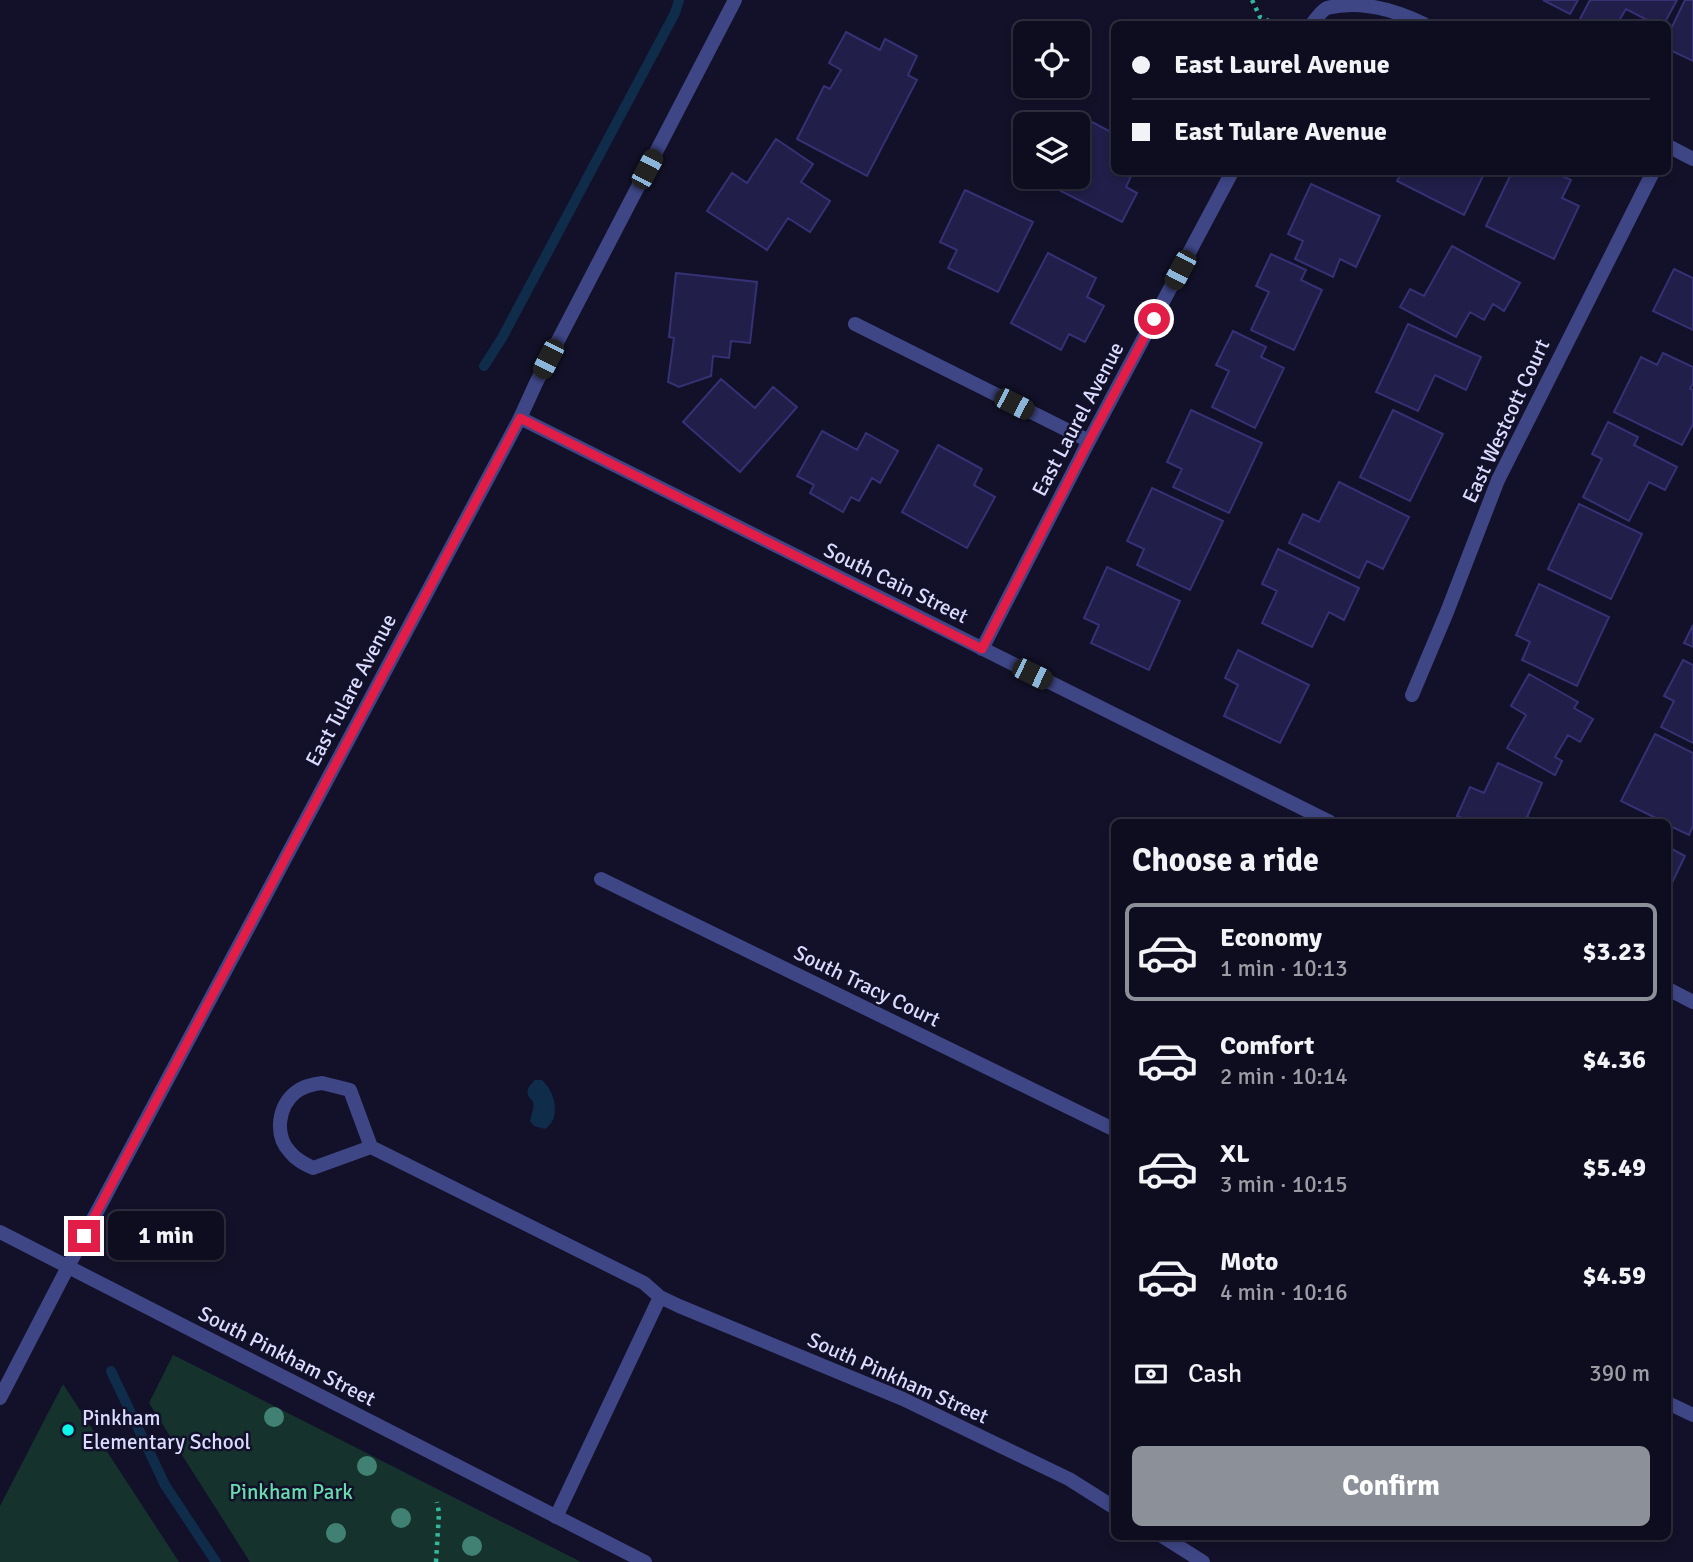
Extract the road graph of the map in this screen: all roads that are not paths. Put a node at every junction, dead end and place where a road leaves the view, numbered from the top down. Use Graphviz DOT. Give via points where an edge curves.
graph roads {
  1 [pos="735,0"];
  2 [pos="1346,2"];
  3 [pos="1315,21"];
  4 [pos="1418,21"];
  5 [pos="1671,148"];
  6 [pos="1693,159"];
  7 [pos="1230,175"];
  8 [pos="1651,175"];
  9 [pos="855,324"];
  10 [pos="520,418"];
  11 [pos="1089,441"];
  12 [pos="982,649"];
  13 [pos="1412,695"];
  14 [pos="1324,819"];
  15 [pos="601,879"];
  16 [pos="1671,990"];
  17 [pos="1693,1001"];
  18 [pos="1111,1128"];
  19 [pos="371,1147"];
  20 [pos="0,1232"];
  21 [pos="67,1267"];
  22 [pos="660,1297"];
  23 [pos="0,1398"];
  24 [pos="1671,1404"];
  25 [pos="1693,1415"];
  26 [pos="1111,1505"];
  27 [pos="556,1517"];
  28 [pos="1168,1540"];
  29 [pos="645,1562"];
  30 [pos="1203,1562"];
  1 -- 10 [label="street, East Tulare Avenue"];
  2 -- 3 [label="street" via="1326,9"];
  2 -- 4 [label="street" via="1389,7"];
  5 -- 6 [label="street"];
  7 -- 11 [label="street, East Laurel Avenue"];
  8 -- 13 [label="street, East Westcott Court" via="1498,480"];
  9 -- 11 [label="street"];
  10 -- 12 [label="street, South Cain Street"];
  10 -- 21 [label="street, East Tulare Avenue"];
  11 -- 12 [label="street, East Laurel Avenue"];
  12 -- 14 [label="street, South Cain Street"];
  15 -- 18 [label="street, South Tracy Court"];
  16 -- 17 [label="street"];
  19 -- 19 [label="street" via="350,1090 322,1083 309,1085 297,1091 281,1113 282,1141 290,1153 313,1167"];
  19 -- 22 [label="street, South Pinkham Street" via="644,1283"];
  20 -- 21 [label="street, South Pinkham Street"];
  21 -- 23 [label="street, East Tulare Avenue"];
  21 -- 27 [label="street, South Pinkham Street"];
  22 -- 26 [label="street, South Pinkham Street" via="903,1399 1069,1479"];
  22 -- 27 [label="street"];
  24 -- 25 [label="street"];
  27 -- 29 [label="street, South Pinkham Street"];
  28 -- 30 [label="street"];
}
